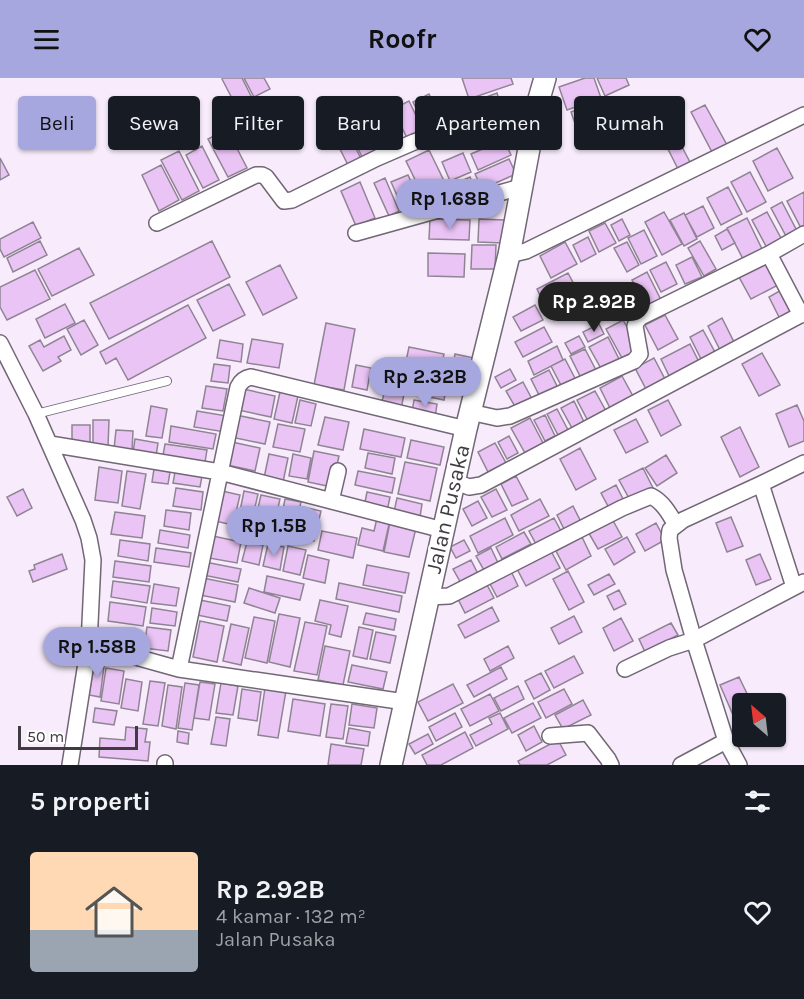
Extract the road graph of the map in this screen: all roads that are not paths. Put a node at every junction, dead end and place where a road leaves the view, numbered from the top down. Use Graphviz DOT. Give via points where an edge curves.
graph roads {
  1 [pos="545,78"];
  2 [pos="550,78"];
  3 [pos="540,96"];
  4 [pos="804,115"];
  5 [pos="415,142"];
  6 [pos="528,150"];
  7 [pos="521,187"];
  8 [pos="158,223"];
  9 [pos="356,234"];
  10 [pos="804,234"];
  11 [pos="769,254"];
  12 [pos="509,255"];
  13 [pos="802,314"];
  14 [pos="0,344"];
  15 [pos="167,381"];
  16 [pos="36,414"];
  17 [pos="468,421"];
  18 [pos="50,444"];
  19 [pos="804,463"];
  20 [pos="338,471"];
  21 [pos="220,472"];
  22 [pos="454,481"];
  23 [pos="761,484"];
  24 [pos="331,501"];
  25 [pos="676,525"];
  26 [pos="443,530"];
  27 [pos="799,584"];
  28 [pos="428,597"];
  29 [pos="694,640"];
  30 [pos="88,644"];
  31 [pos="179,669"];
  32 [pos="625,669"];
  33 [pos="405,702"];
  34 [pos="550,736"];
  35 [pos="726,741"];
  36 [pos="70,765"];
  37 [pos="391,765"];
  38 [pos="611,765"];
  39 [pos="681,765"];
  40 [pos="739,765"];
  1 -- 2 [label="street"];
  1 -- 3 [label="street, Jalan Pusaka"];
  4 -- 12 [label="street" via="526,251"];
  5 -- 8 [label="street" via="292,200 284,201 266,177 256,176"];
  6 -- 7 [label="street, Jalan Pusaka"];
  7 -- 9 [label="street"];
  7 -- 12 [label="street, Jalan Pusaka"];
  10 -- 11 [label="street"];
  11 -- 13 [label="street"];
  11 -- 17 [label="street" via="640,317 635,326 640,354 634,361 510,416"];
  12 -- 17 [label="street, Jalan Pusaka"];
  13 -- 22 [label="street" via="481,485 469,487"];
  14 -- 16 [label="street"];
  15 -- 16 [label="lane"];
  16 -- 18 [label="street"];
  17 -- 21 [label="street" via="245,378 238,387"];
  17 -- 22 [label="street, Jalan Pusaka"];
  18 -- 21 [label="street"];
  18 -- 30 [label="street" via="89,538 93,560"];
  19 -- 23 [label="street"];
  20 -- 24 [label="street"];
  21 -- 24 [label="street"];
  21 -- 31 [label="street"];
  22 -- 26 [label="street, Jalan Pusaka"];
  23 -- 25 [label="street"];
  23 -- 27 [label="street"];
  24 -- 26 [label="street"];
  25 -- 28 [label="street" via="666,508 651,496 448,596"];
  25 -- 29 [label="street" via="669,538 674,570"];
  26 -- 28 [label="street, Jalan Pusaka"];
  27 -- 29 [label="street"];
  28 -- 33 [label="street, Jalan Pusaka"];
  29 -- 32 [label="street"];
  29 -- 35 [label="street"];
  30 -- 31 [label="street"];
  30 -- 36 [label="street"];
  31 -- 33 [label="street"];
  33 -- 37 [label="street, Jalan Pusaka"];
  34 -- 38 [label="street" via="588,733"];
  35 -- 39 [label="street"];
  35 -- 40 [label="street"];
}
